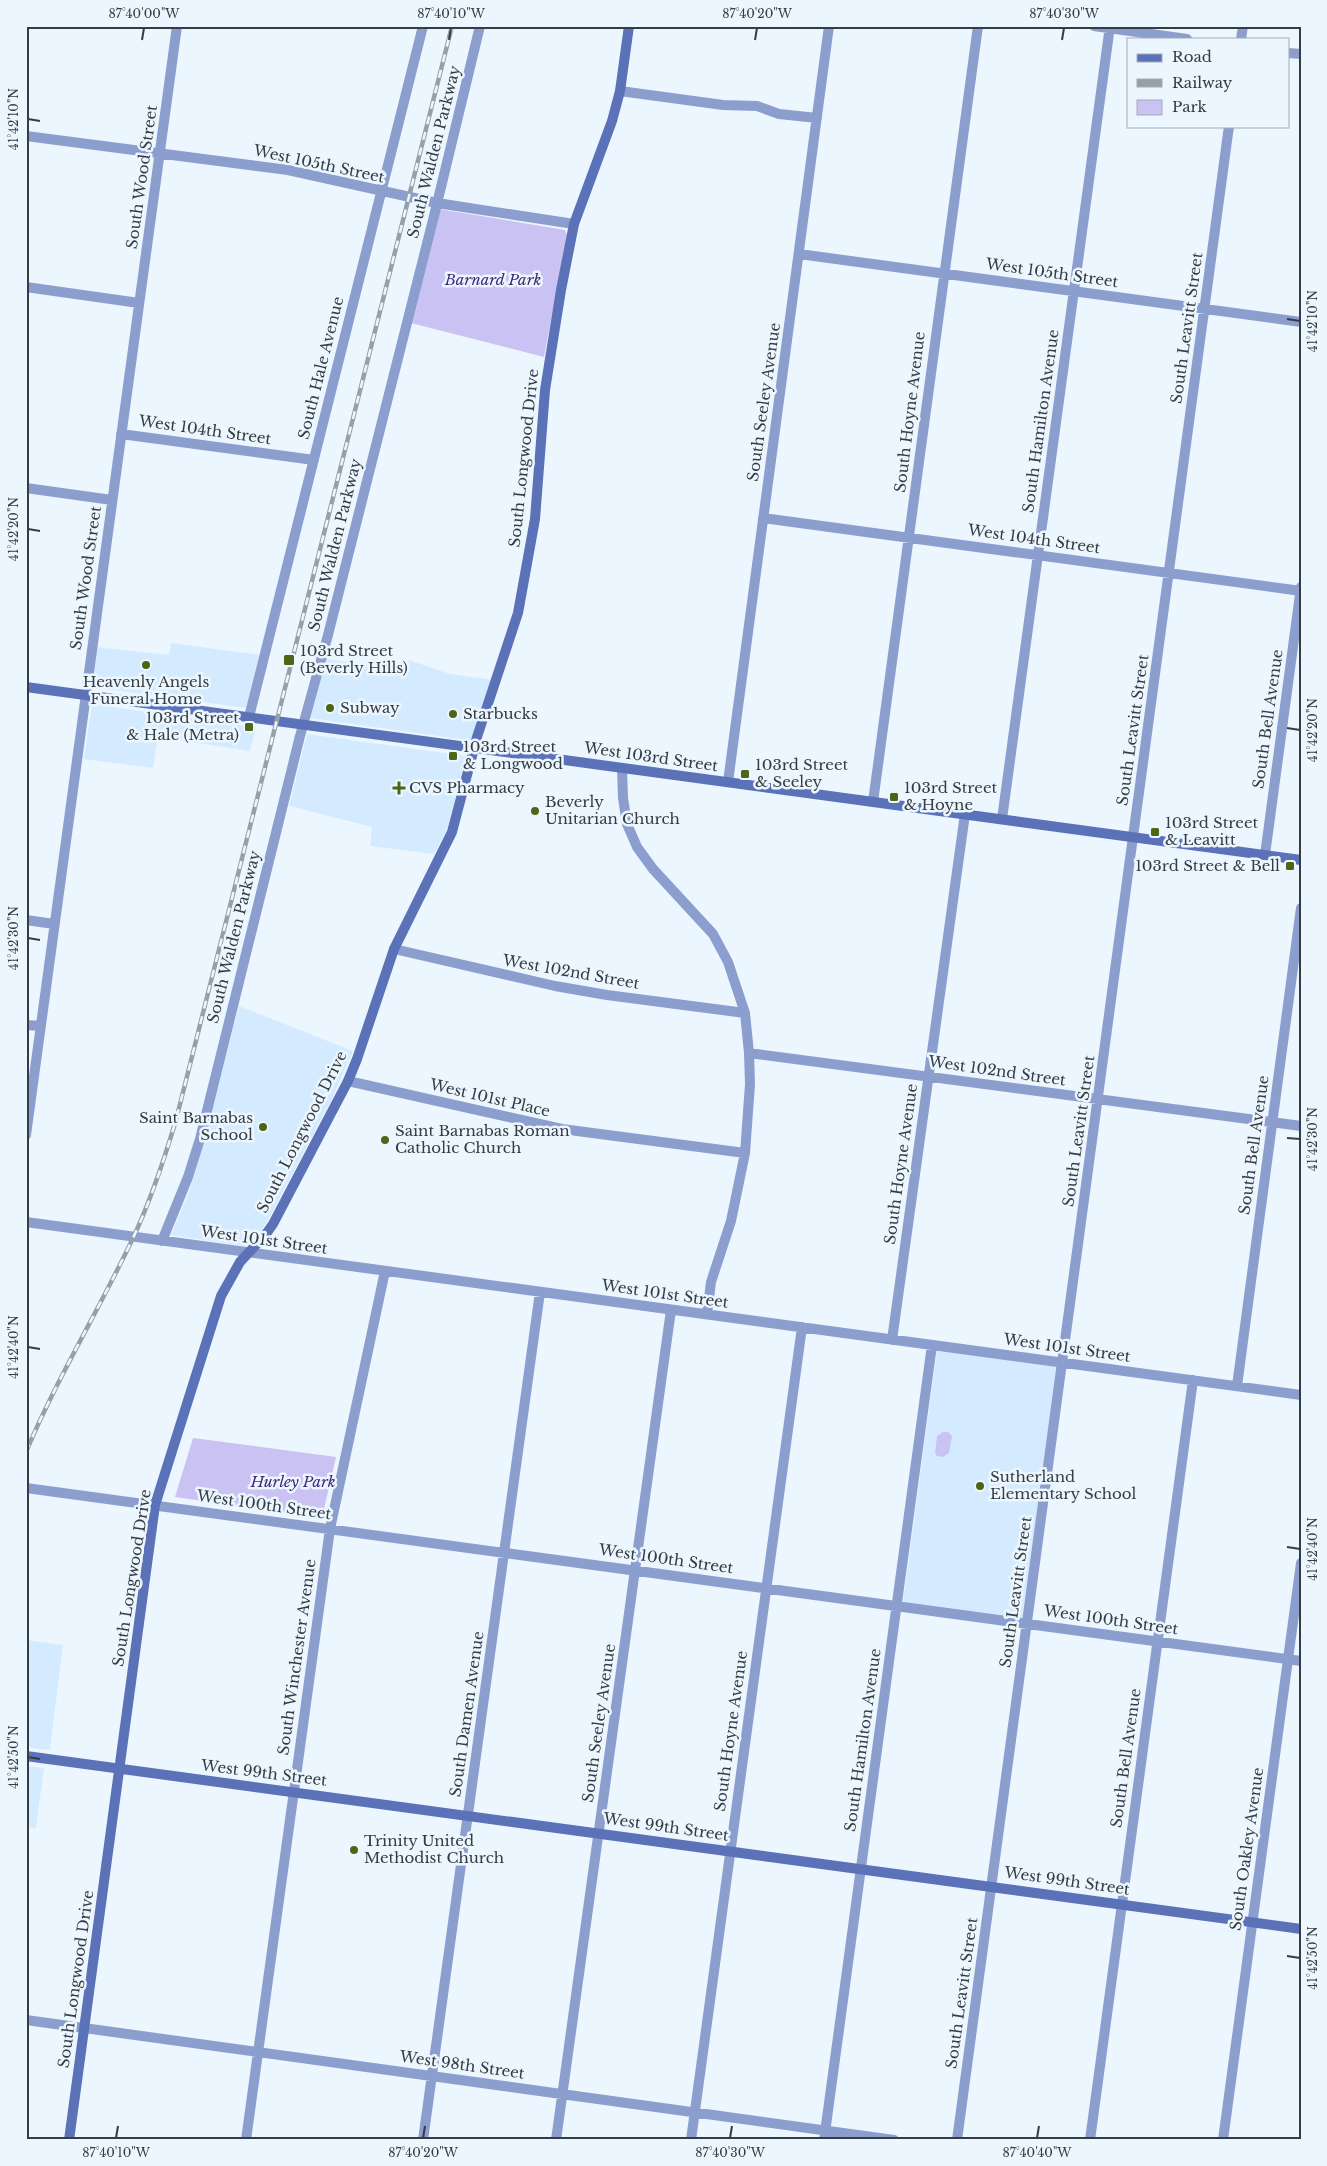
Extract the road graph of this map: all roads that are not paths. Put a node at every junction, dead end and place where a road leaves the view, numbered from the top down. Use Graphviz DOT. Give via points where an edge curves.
graph roads {
  1 [pos="178,26"];
  2 [pos="423,26"];
  3 [pos="480,26"];
  4 [pos="629,26"];
  5 [pos="829,26"];
  6 [pos="978,26"];
  7 [pos="1094,26"];
  8 [pos="1110,27"];
  9 [pos="1181,38"];
  10 [pos="620,91"];
  11 [pos="817,118"];
  12 [pos="1229,128"];
  13 [pos="26,136"];
  14 [pos="160,153"];
  15 [pos="381,192"];
  16 [pos="437,203"];
  17 [pos="574,224"];
  18 [pos="799,254"];
  19 [pos="943,273"];
  20 [pos="26,287"];
  21 [pos="1074,292"];
  22 [pos="139,303"];
  23 [pos="1204,309"];
  24 [pos="1301,322"];
  25 [pos="121,434"];
  26 [pos="314,460"];
  27 [pos="26,488"];
  28 [pos="112,500"];
  29 [pos="764,518"];
  30 [pos="909,538"];
  31 [pos="1038,554"];
  32 [pos="1170,573"];
  33 [pos="1301,590"];
  34 [pos="26,686"];
  35 [pos="85,695"];
  36 [pos="249,717"];
  37 [pos="303,725"];
  38 [pos="474,748"];
  39 [pos="622,768"];
  40 [pos="728,782"];
  41 [pos="873,802"];
  42 [pos="965,814"];
  43 [pos="1002,819"];
  44 [pos="1134,837"];
  45 [pos="1265,855"];
  46 [pos="1301,860"];
  47 [pos="1301,908"];
  48 [pos="26,920"];
  49 [pos="54,924"];
  50 [pos="394,949"];
  51 [pos="745,1013"];
  52 [pos="26,1024"];
  53 [pos="41,1026"];
  54 [pos="749,1053"];
  55 [pos="928,1076"];
  56 [pos="348,1081"];
  57 [pos="1098,1100"];
  58 [pos="1272,1123"];
  59 [pos="1301,1126"];
  60 [pos="26,1135"];
  61 [pos="745,1153"];
  62 [pos="26,1222"];
  63 [pos="162,1241"];
  64 [pos="249,1253"];
  65 [pos="385,1271"];
  66 [pos="540,1292"];
  67 [pos="671,1310"];
  68 [pos="707,1314"];
  69 [pos="802,1327"];
  70 [pos="892,1340"];
  71 [pos="932,1345"];
  72 [pos="1062,1362"];
  73 [pos="1193,1380"];
  74 [pos="1237,1386"];
  75 [pos="1301,1395"];
  76 [pos="27,1491"];
  77 [pos="155,1505"];
  78 [pos="330,1528"];
  79 [pos="504,1552"];
  80 [pos="1301,1563"];
  81 [pos="635,1570"];
  82 [pos="766,1588"];
  83 [pos="896,1606"];
  84 [pos="1027,1623"];
  85 [pos="1157,1641"];
  86 [pos="1288,1659"];
  87 [pos="1301,1660"];
  88 [pos="26,1756"];
  89 [pos="120,1769"];
  90 [pos="293,1792"];
  91 [pos="468,1815"];
  92 [pos="599,1833"];
  93 [pos="730,1850"];
  94 [pos="860,1869"];
  95 [pos="991,1886"];
  96 [pos="1122,1904"];
  97 [pos="1252,1922"];
  98 [pos="1301,1929"];
  99 [pos="26,2020"];
  100 [pos="84,2028"];
  101 [pos="258,2052"];
  102 [pos="432,2076"];
  103 [pos="562,2094"];
  104 [pos="695,2112"];
  105 [pos="824,2135"];
  106 [pos="69,2140"];
  107 [pos="246,2140"];
  108 [pos="423,2140"];
  109 [pos="556,2140"];
  110 [pos="691,2140"];
  111 [pos="894,2140"];
  112 [pos="957,2140"];
  113 [pos="1090,2140"];
  114 [pos="1222,2140"];
  1 -- 14 [label="street, South Wood Street"];
  2 -- 15 [label="street, South Hale Avenue"];
  3 -- 16 [label="street, South Walden Parkway"];
  4 -- 10 [label="street, South Longwood Drive"];
  5 -- 11 [label="street, South Seeley Avenue"];
  6 -- 19 [label="street, South Hoyne Avenue"];
  7 -- 8 [label="street"];
  8 -- 9 [label="street"];
  8 -- 21 [label="street, South Hamilton Avenue"];
  10 -- 11 [label="street" via="723,105 757,106 779,114"];
  10 -- 17 [label="street, South Longwood Drive" via="605,146"];
  11 -- 18 [label="street, South Seeley Avenue"];
  12 -- 23 [label="street, South Leavitt Street"];
  13 -- 14 [label="street, West 105th Street"];
  14 -- 15 [label="street, West 105th Street" via="288,170"];
  14 -- 22 [label="street, South Wood Street"];
  15 -- 16 [label="street, West 105th Street"];
  15 -- 26 [label="street, South Hale Avenue"];
  16 -- 17 [label="street, West 105th Street"];
  16 -- 37 [label="street, South Walden Parkway"];
  17 -- 38 [label="street, South Longwood Drive" via="545,390 539,490 525,580 508,648"];
  18 -- 19 [label="street, West 105th Street"];
  18 -- 29 [label="street, South Seeley Avenue"];
  19 -- 21 [label="street, West 105th Street"];
  19 -- 30 [label="street, South Hoyne Avenue"];
  20 -- 22 [label="street"];
  21 -- 23 [label="street, West 105th Street"];
  21 -- 31 [label="street, South Hamilton Avenue"];
  22 -- 25 [label="street, South Wood Street"];
  23 -- 24 [label="street, West 105th Street"];
  23 -- 32 [label="street, South Leavitt Street"];
  25 -- 26 [label="street, West 104th Street"];
  25 -- 28 [label="street, South Wood Street"];
  26 -- 36 [label="street, South Hale Avenue"];
  27 -- 28 [label="street"];
  28 -- 35 [label="street, South Wood Street"];
  29 -- 30 [label="street, West 104th Street"];
  29 -- 40 [label="street, South Seeley Avenue"];
  30 -- 31 [label="street, West 104th Street"];
  30 -- 41 [label="street, South Hoyne Avenue"];
  31 -- 32 [label="street, West 104th Street"];
  31 -- 43 [label="street, South Hamilton Avenue"];
  32 -- 33 [label="street, West 104th Street"];
  32 -- 44 [label="street, South Leavitt Street"];
  33 -- 45 [label="street, South Bell Avenue"];
  34 -- 35 [label="street, West 103rd Street"];
  35 -- 36 [label="street, West 103rd Street"];
  35 -- 49 [label="street, South Wood Street"];
  36 -- 37 [label="street, West 103rd Street"];
  37 -- 38 [label="street, West 103rd Street"];
  37 -- 63 [label="street, South Walden Parkway" via="200,1139"];
  38 -- 39 [label="street, West 103rd Street"];
  38 -- 50 [label="street, South Longwood Drive" via="452,832"];
  39 -- 40 [label="street, West 103rd Street"];
  39 -- 51 [label="street" via="627,824 637,847 713,934 728,962"];
  40 -- 41 [label="street, West 103rd Street"];
  41 -- 42 [label="street, West 103rd Street"];
  42 -- 43 [label="street, West 103rd Street"];
  42 -- 55 [label="street, South Hoyne Avenue"];
  43 -- 44 [label="street, West 103rd Street"];
  44 -- 45 [label="street, West 103rd Street"];
  44 -- 57 [label="street, South Leavitt Street"];
  45 -- 46 [label="street, West 103rd Street"];
  47 -- 58 [label="street, South Bell Avenue"];
  48 -- 49 [label="street"];
  49 -- 53 [label="street, South Wood Street"];
  50 -- 51 [label="street, West 102nd Street" via="607,996"];
  50 -- 56 [label="street, South Longwood Drive"];
  51 -- 54 [label="street"];
  52 -- 53 [label="street"];
  53 -- 60 [label="street, South Wood Street"];
  54 -- 55 [label="street, West 102nd Street"];
  54 -- 61 [label="street" via="749,1118"];
  55 -- 57 [label="street, West 102nd Street"];
  55 -- 70 [label="street, South Hoyne Avenue"];
  56 -- 61 [label="street, West 101st Place" via="562,1129"];
  56 -- 64 [label="street, South Longwood Drive" via="273,1224"];
  57 -- 58 [label="street, West 102nd Street"];
  57 -- 72 [label="street, South Leavitt Street"];
  58 -- 59 [label="street, West 102nd Street"];
  58 -- 74 [label="street, South Bell Avenue"];
  61 -- 68 [label="street" via="736,1202 711,1282"];
  62 -- 63 [label="street, West 101st Street"];
  63 -- 64 [label="street, West 101st Street"];
  64 -- 65 [label="street, West 101st Street"];
  64 -- 77 [label="street, South Longwood Drive" via="240,1262 221,1296"];
  65 -- 66 [label="street, West 101st Street"];
  65 -- 78 [label="street, South Winchester Avenue"];
  66 -- 67 [label="street, West 101st Street"];
  66 -- 79 [label="street, South Damen Avenue"];
  67 -- 68 [label="street, West 101st Street"];
  67 -- 81 [label="street, South Seeley Avenue"];
  68 -- 69 [label="street, West 101st Street"];
  69 -- 70 [label="street, West 101st Street"];
  69 -- 82 [label="street, South Hoyne Avenue"];
  70 -- 71 [label="street, West 101st Street"];
  71 -- 72 [label="street, West 101st Street"];
  71 -- 83 [label="street, South Hamilton Avenue"];
  72 -- 73 [label="street, West 101st Street"];
  72 -- 84 [label="street, South Leavitt Street"];
  73 -- 74 [label="street, West 101st Street"];
  73 -- 85 [label="street, South Bell Avenue"];
  74 -- 75 [label="street, West 101st Street"];
  76 -- 77 [label="street, West 100th Street"];
  77 -- 78 [label="street, West 100th Street"];
  77 -- 89 [label="street, South Longwood Drive"];
  78 -- 79 [label="street, West 100th Street"];
  78 -- 90 [label="street, South Winchester Avenue"];
  79 -- 81 [label="street, West 100th Street"];
  79 -- 91 [label="street, South Damen Avenue"];
  80 -- 86 [label="street, South Oakley Avenue"];
  81 -- 82 [label="street, West 100th Street"];
  81 -- 92 [label="street, South Seeley Avenue"];
  82 -- 83 [label="street, West 100th Street"];
  82 -- 93 [label="street, South Hoyne Avenue"];
  83 -- 84 [label="street, West 100th Street"];
  83 -- 94 [label="street, South Hamilton Avenue"];
  84 -- 85 [label="street, West 100th Street"];
  84 -- 95 [label="street, South Leavitt Street"];
  85 -- 86 [label="street, West 100th Street"];
  85 -- 96 [label="street, South Bell Avenue"];
  86 -- 87 [label="street, West 100th Street"];
  86 -- 97 [label="street, South Oakley Avenue"];
  88 -- 89 [label="street, West 99th Street"];
  89 -- 90 [label="street, West 99th Street"];
  89 -- 100 [label="street, South Longwood Drive"];
  90 -- 91 [label="street, West 99th Street"];
  90 -- 101 [label="street, South Winchester Avenue"];
  91 -- 92 [label="street, West 99th Street"];
  91 -- 102 [label="street, South Damen Avenue"];
  92 -- 93 [label="street, West 99th Street"];
  92 -- 103 [label="street, South Seeley Avenue"];
  93 -- 94 [label="street, West 99th Street"];
  93 -- 104 [label="street, South Hoyne Avenue"];
  94 -- 95 [label="street, West 99th Street"];
  94 -- 105 [label="street, South Hamilton Avenue"];
  95 -- 96 [label="street, West 99th Street"];
  95 -- 112 [label="street, South Leavitt Street"];
  96 -- 97 [label="street, West 99th Street"];
  96 -- 113 [label="street, South Bell Avenue"];
  97 -- 98 [label="street, West 99th Street"];
  97 -- 114 [label="street, South Oakley Avenue"];
  99 -- 100 [label="street, West 98th Street"];
  100 -- 101 [label="street, West 98th Street"];
  100 -- 106 [label="street, South Longwood Drive"];
  101 -- 102 [label="street, West 98th Street"];
  101 -- 107 [label="street, South Winchester Avenue"];
  102 -- 103 [label="street, West 98th Street"];
  102 -- 108 [label="street, South Damen Avenue"];
  103 -- 104 [label="street, West 98th Street"];
  103 -- 109 [label="street, South Seeley Avenue"];
  104 -- 105 [label="street, West 98th Street"];
  104 -- 110 [label="street, South Hoyne Avenue"];
  105 -- 111 [label="street, West 98th Street"];
}
